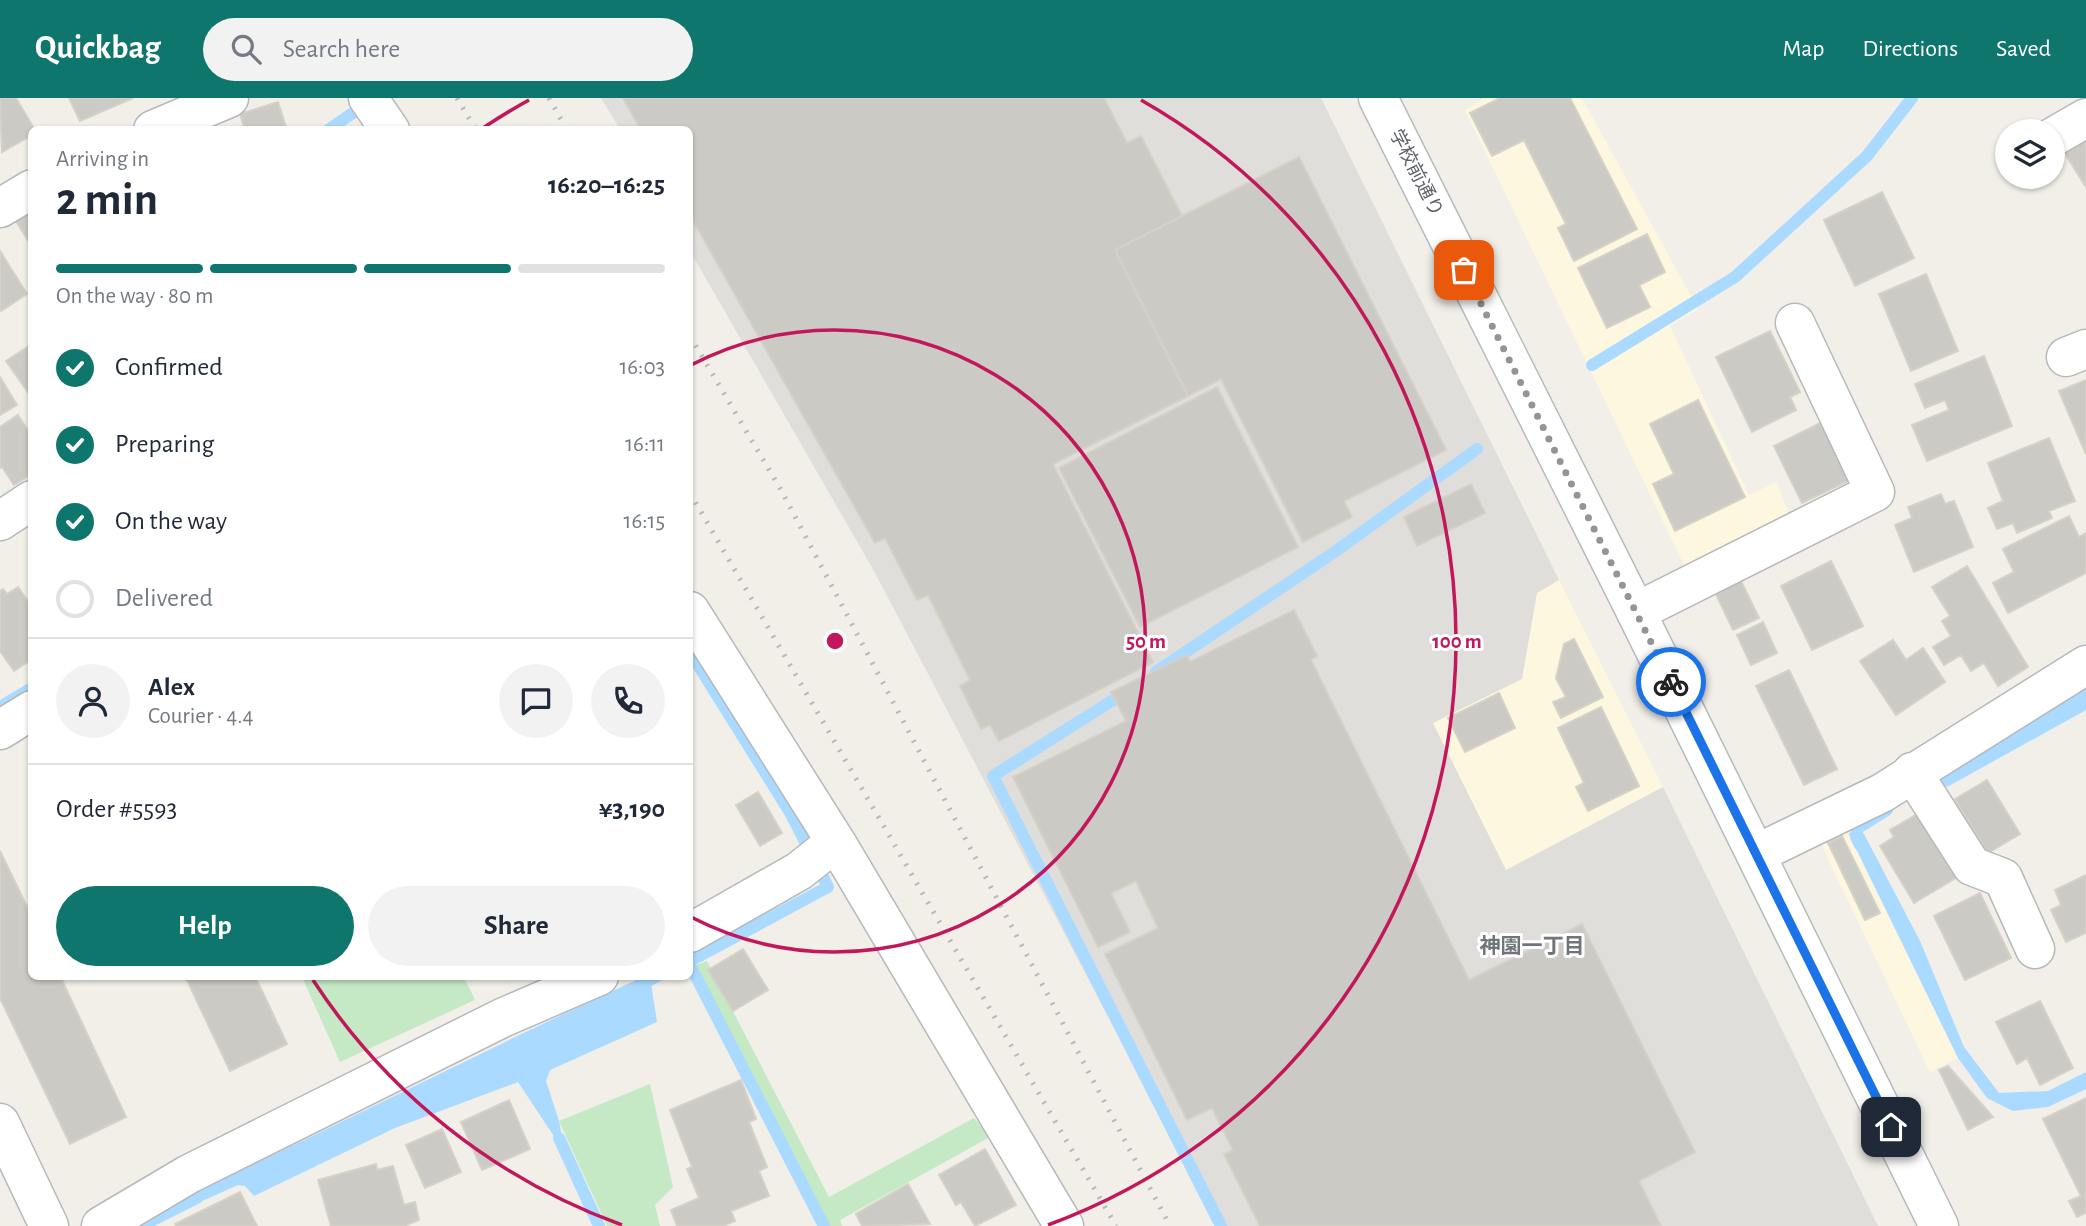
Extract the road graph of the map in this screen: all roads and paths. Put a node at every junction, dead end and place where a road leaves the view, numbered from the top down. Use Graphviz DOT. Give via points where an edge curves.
graph roads {
  1 [pos="229,98"];
  2 [pos="1378,98"];
  3 [pos="2086,118"];
  4 [pos="162,126"];
  5 [pos="2065,130"];
  6 [pos="28,191"];
  7 [pos="0,208"];
  8 [pos="1795,323"];
  9 [pos="28,503"];
  10 [pos="0,522"];
  11 [pos="1636,612"];
  12 [pos="693,617"];
  13 [pos="2086,666"];
  14 [pos="28,712"];
  15 [pos="0,730"];
  16 [pos="1921,786"];
  17 [pos="1756,854"];
  18 [pos="821,857"];
  19 [pos="693,931"];
  20 [pos="2035,949"];
  21 [pos="590,980"];
  22 [pos="0,1123"];
  23 [pos="1059,1224"];
  24 [pos="104,1225"];
  25 [pos="49,1226"];
  26 [pos="1939,1226"];
  1 -- 4 [label="street"];
  2 -- 11 [label="street, 学校前通り"];
  3 -- 5 [label="street"];
  6 -- 7 [label="street"];
  8 -- 11 [label="street" via="1875,492"];
  9 -- 10 [label="street"];
  11 -- 17 [label="street, 学校前通り"];
  12 -- 18 [label="street"];
  13 -- 16 [label="street"];
  14 -- 15 [label="street"];
  16 -- 17 [label="street" via="1882,793"];
  16 -- 20 [label="street" via="1972,866 2003,878"];
  17 -- 26 [label="street, 学校前通り"];
  18 -- 19 [label="street"];
  18 -- 23 [label="street"];
  21 -- 24 [label="street" via="502,1018 189,1174"];
  22 -- 25 [label="street"];
}
